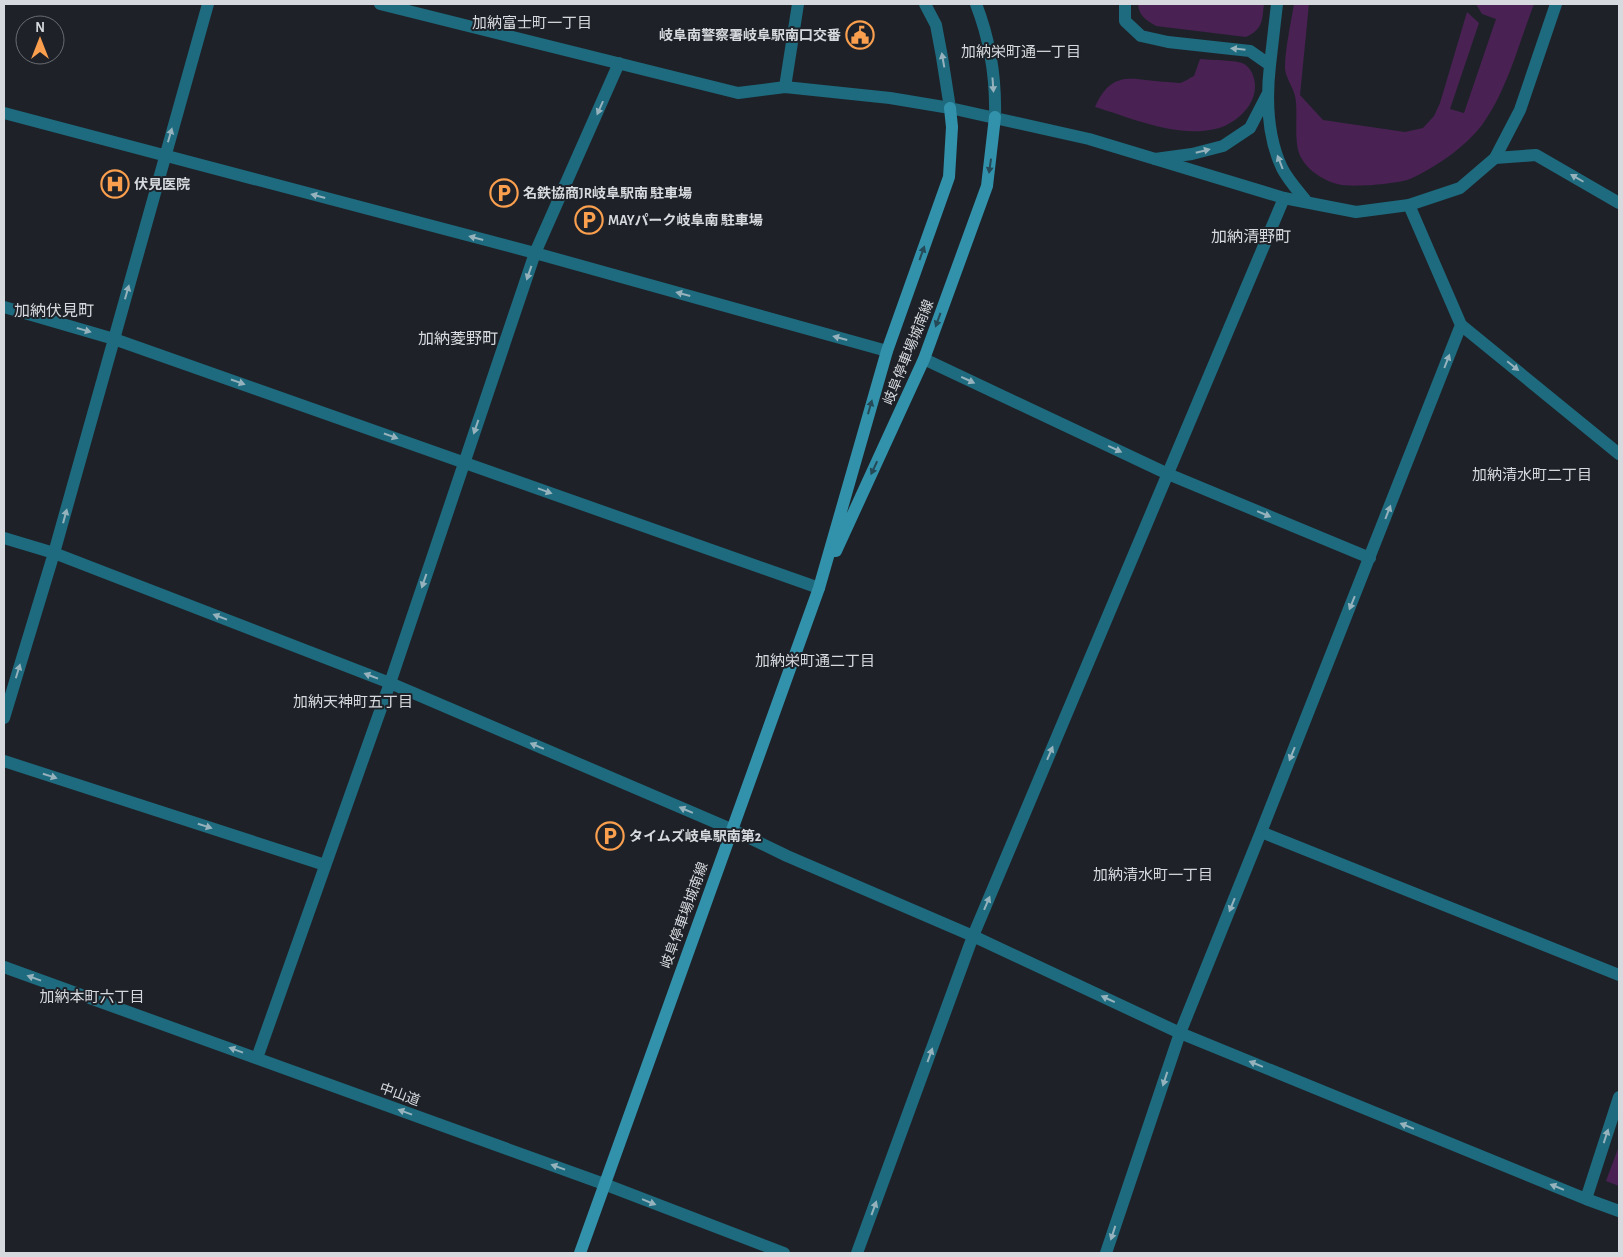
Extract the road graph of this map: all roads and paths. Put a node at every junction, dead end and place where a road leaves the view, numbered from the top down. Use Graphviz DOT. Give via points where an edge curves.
graph roads {
  1 [pos="208,4"];
  2 [pos="380,4"];
  3 [pos="798,4"];
  4 [pos="924,4"];
  5 [pos="976,4"];
  6 [pos="1125,4"];
  7 [pos="1277,4"];
  8 [pos="1556,4"];
  9 [pos="619,63"];
  10 [pos="1270,65"];
  11 [pos="784,87"];
  12 [pos="1267,95"];
  13 [pos="950,108"];
  14 [pos="4,113"];
  15 [pos="994,117"];
  16 [pos="164,156"];
  17 [pos="1495,158"];
  18 [pos="1156,159"];
  19 [pos="1284,198"];
  20 [pos="1307,202"];
  21 [pos="1619,203"];
  22 [pos="1409,205"];
  23 [pos="535,253"];
  24 [pos="4,307"];
  25 [pos="1462,325"];
  26 [pos="114,339"];
  27 [pos="886,351"];
  28 [pos="924,358"];
  29 [pos="1619,454"];
  30 [pos="464,462"];
  31 [pos="1168,474"];
  32 [pos="4,538"];
  33 [pos="54,553"];
  34 [pos="1370,558"];
  35 [pos="818,588"];
  36 [pos="390,683"];
  37 [pos="4,718"];
  38 [pos="4,761"];
  39 [pos="731,829"];
  40 [pos="1261,832"];
  41 [pos="325,865"];
  42 [pos="973,936"];
  43 [pos="4,967"];
  44 [pos="1619,975"];
  45 [pos="1180,1033"];
  46 [pos="257,1058"];
  47 [pos="1619,1097"];
  48 [pos="604,1184"];
  49 [pos="1586,1198"];
  50 [pos="1619,1210"];
  51 [pos="580,1253"];
  52 [pos="784,1253"];
  53 [pos="857,1253"];
  54 [pos="1106,1253"];
  16 -- 1 [label="street, one-way"];
  2 -- 9 [label="street"];
  3 -- 11 [label="street"];
  13 -- 4 [label="street, one-way" via="936,25"];
  5 -- 15 [label="street, one-way" via="992,60"];
  10 -- 6 [label="street, one-way" via="1250,50 1168,42 1141,36 1125,20"];
  7 -- 10 [label="street"];
  8 -- 17 [label="street" via="1520,110"];
  9 -- 11 [label="street" via="738,93"];
  9 -- 23 [label="street, one-way"];
  10 -- 12 [label="street"];
  11 -- 13 [label="street"];
  18 -- 12 [label="street, one-way" via="1223,146 1250,128"];
  20 -- 12 [label="street, one-way" via="1283,170 1272,142"];
  13 -- 15 [label="street"];
  27 -- 13 [label="main road, 岐阜停車場城南線, one-way" via="949,177"];
  14 -- 16 [label="street"];
  15 -- 18 [label="street" via="1089,139"];
  15 -- 28 [label="main road, 岐阜停車場城南線, one-way" via="987,186"];
  23 -- 16 [label="street, one-way"];
  26 -- 16 [label="street, one-way"];
  21 -- 17 [label="street, one-way" via="1536,155"];
  17 -- 22 [label="street" via="1460,188"];
  18 -- 19 [label="street"];
  19 -- 20 [label="street"];
  19 -- 31 [label="street"];
  20 -- 22 [label="street" via="1356,212"];
  22 -- 25 [label="street"];
  27 -- 23 [label="street, one-way"];
  23 -- 30 [label="street, one-way"];
  24 -- 26 [label="street, one-way"];
  25 -- 29 [label="street, one-way"];
  34 -- 25 [label="street, one-way"];
  26 -- 30 [label="street, one-way"];
  33 -- 26 [label="street, one-way"];
  35 -- 27 [label="main road, 岐阜停車場城南線, one-way"];
  28 -- 31 [label="street, one-way"];
  28 -- 35 [label="main road, 岐阜停車場城南線, one-way"];
  30 -- 35 [label="street, one-way"];
  30 -- 36 [label="street, one-way"];
  31 -- 34 [label="street, one-way"];
  42 -- 31 [label="street, one-way"];
  32 -- 33 [label="street"];
  36 -- 33 [label="street, one-way"];
  37 -- 33 [label="street, one-way"];
  34 -- 40 [label="street, one-way"];
  35 -- 39 [label="main road, 岐阜停車場城南線"];
  39 -- 36 [label="street, one-way"];
  36 -- 41 [label="street"];
  38 -- 41 [label="street, one-way"];
  39 -- 42 [label="street"];
  39 -- 48 [label="main road, 岐阜停車場城南線"];
  40 -- 44 [label="street"];
  40 -- 45 [label="street, one-way"];
  41 -- 46 [label="street"];
  45 -- 42 [label="street, one-way"];
  53 -- 42 [label="street, one-way"];
  46 -- 43 [label="street, 中山道, one-way"];
  49 -- 45 [label="street, one-way"];
  45 -- 54 [label="street, one-way"];
  48 -- 46 [label="street, 中山道, one-way"];
  49 -- 47 [label="street, one-way"];
  48 -- 51 [label="main road, 岐阜停車場城南線"];
  48 -- 52 [label="street, 中山道, one-way"];
  49 -- 50 [label="street"];
}
